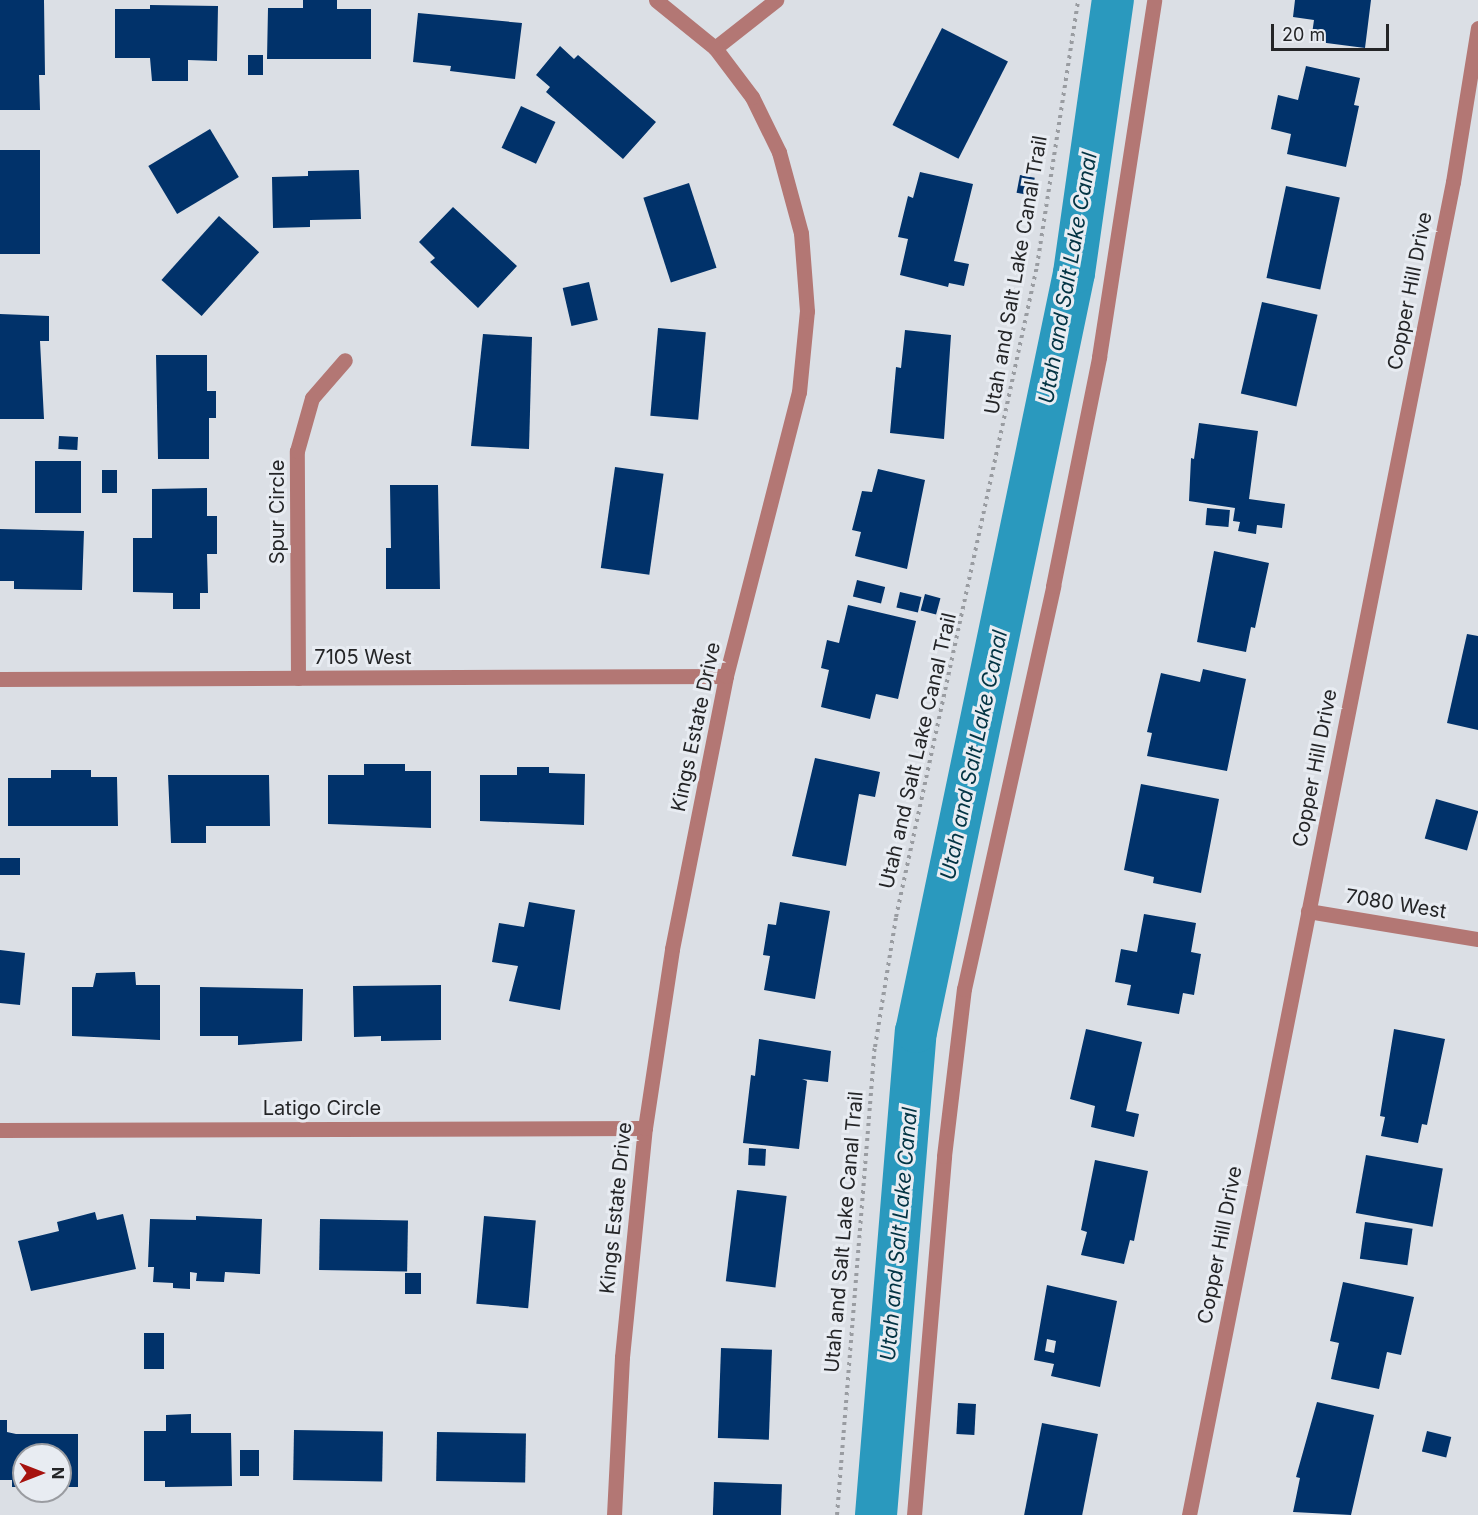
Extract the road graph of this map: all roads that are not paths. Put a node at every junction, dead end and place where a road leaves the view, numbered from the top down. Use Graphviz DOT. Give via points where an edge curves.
graph roads {
  1 [pos="656,0"];
  2 [pos="776,0"];
  3 [pos="1154,0"];
  4 [pos="1478,28"];
  5 [pos="715,48"];
  6 [pos="345,360"];
  7 [pos="726,676"];
  8 [pos="298,678"];
  9 [pos="0,679"];
  10 [pos="1308,911"];
  11 [pos="1478,939"];
  12 [pos="645,1128"];
  13 [pos="0,1130"];
  14 [pos="614,1515"];
  15 [pos="914,1515"];
  16 [pos="1190,1515"];
  1 -- 5 [label="street, Kings Estate Drive"];
  2 -- 5 [label="street"];
  3 -- 15 [label="street" via="1099,357 1053,586 963,989 942,1179"];
  4 -- 10 [label="street, Copper Hill Drive" via="1453,182"];
  5 -- 7 [label="street, Kings Estate Drive" via="752,97 779,152 801,233 807,311 799,392"];
  6 -- 8 [label="street, Spur Circle" via="312,398 297,451"];
  7 -- 8 [label="street, 7105 West"];
  7 -- 12 [label="street, Kings Estate Drive" via="672,950"];
  8 -- 9 [label="street, 7105 West"];
  10 -- 11 [label="street, 7080 West"];
  10 -- 16 [label="street, Copper Hill Drive"];
  12 -- 13 [label="street, Latigo Circle"];
  12 -- 14 [label="street, Kings Estate Drive" via="622,1357"];
}
